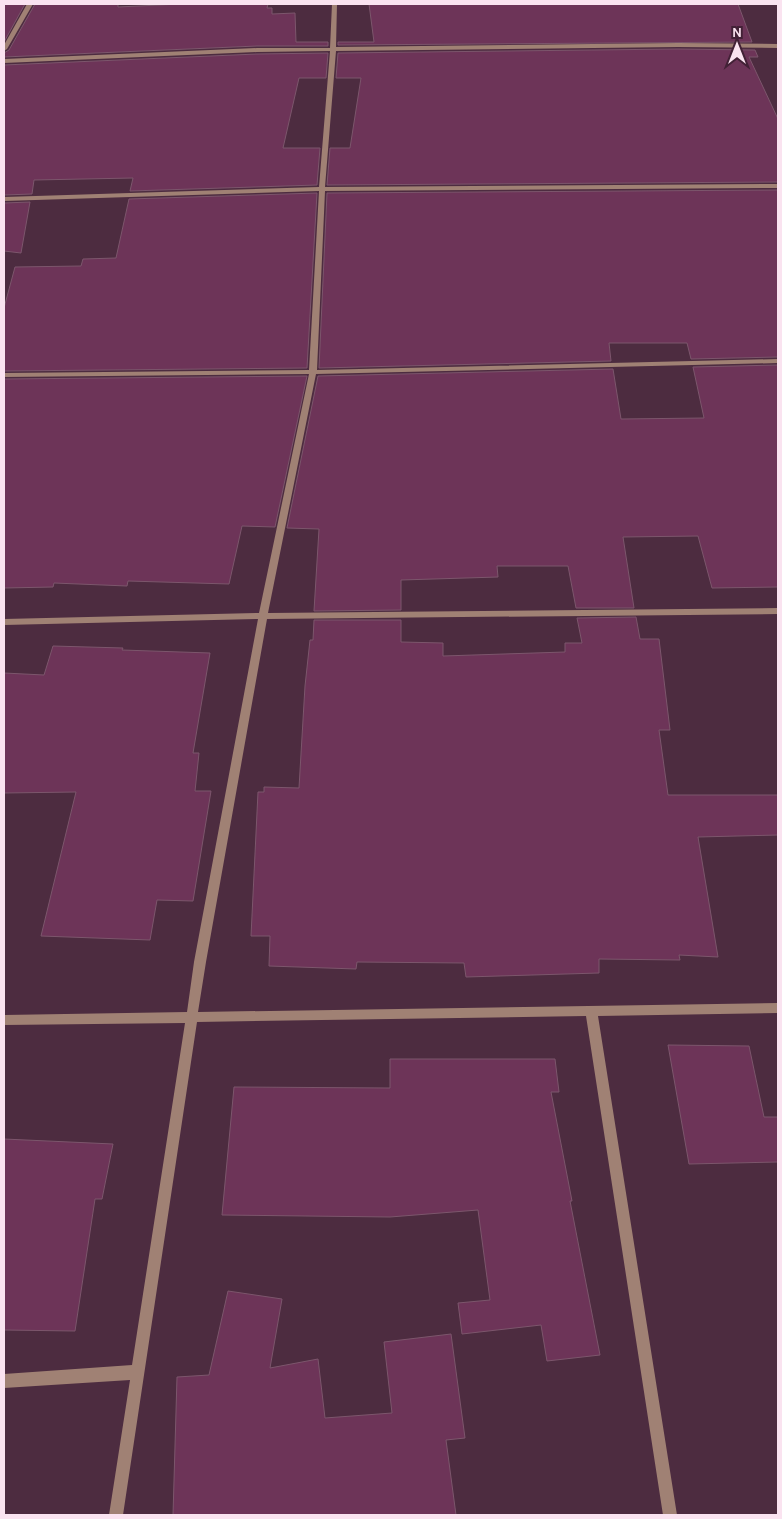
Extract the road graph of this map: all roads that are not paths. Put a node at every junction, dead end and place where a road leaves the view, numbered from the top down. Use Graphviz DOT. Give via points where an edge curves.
graph roads {
  1 [pos="30,4"];
  2 [pos="334,4"];
  3 [pos="778,46"];
  4 [pos="333,49"];
  5 [pos="4,50"];
  6 [pos="4,61"];
  7 [pos="778,186"];
  8 [pos="322,189"];
  9 [pos="4,199"];
  10 [pos="778,361"];
  11 [pos="313,371"];
  12 [pos="4,375"];
  13 [pos="778,611"];
  14 [pos="264,616"];
  15 [pos="4,622"];
  16 [pos="778,1008"];
  17 [pos="591,1010"];
  18 [pos="192,1016"];
  19 [pos="4,1020"];
  20 [pos="138,1372"];
  21 [pos="4,1381"];
  22 [pos="116,1515"];
  23 [pos="670,1515"];
  1 -- 5 [label="street"];
  2 -- 4 [label="street"];
  3 -- 4 [label="street" via="678,44"];
  4 -- 6 [label="street"];
  4 -- 8 [label="street"];
  7 -- 8 [label="street"];
  8 -- 9 [label="street"];
  8 -- 11 [label="street"];
  10 -- 11 [label="street"];
  11 -- 12 [label="street"];
  11 -- 14 [label="street"];
  13 -- 14 [label="street"];
  14 -- 15 [label="street"];
  14 -- 18 [label="street"];
  16 -- 17 [label="street"];
  17 -- 18 [label="street"];
  17 -- 23 [label="street"];
  18 -- 19 [label="street"];
  18 -- 20 [label="street"];
  20 -- 21 [label="street"];
  20 -- 22 [label="street"];
}
